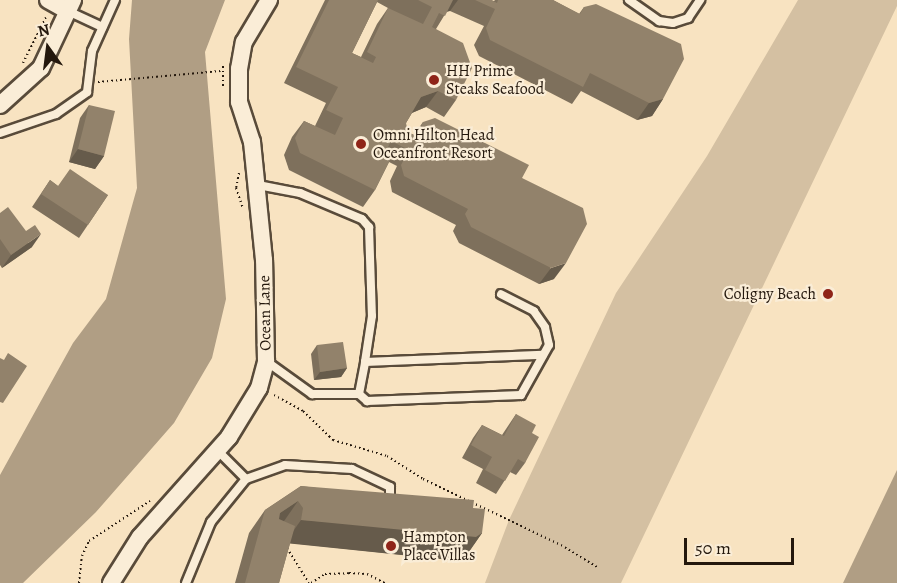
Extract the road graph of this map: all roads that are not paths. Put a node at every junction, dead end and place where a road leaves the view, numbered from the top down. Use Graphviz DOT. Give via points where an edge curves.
graph roads {
  1 [pos="115,0"];
  2 [pos="269,0"];
  3 [pos="629,0"];
  4 [pos="700,0"];
  5 [pos="51,1"];
  6 [pos="70,5"];
  7 [pos="102,27"];
  8 [pos="0,105"];
  9 [pos="0,133"];
  10 [pos="258,185"];
  11 [pos="501,294"];
  12 [pos="543,355"];
  13 [pos="266,361"];
  14 [pos="365,362"];
  15 [pos="359,394"];
  16 [pos="217,450"];
  17 [pos="246,479"];
  18 [pos="391,517"];
  19 [pos="111,583"];
  20 [pos="186,583"];
  1 -- 7 [label="lane"];
  2 -- 10 [label="street, Ocean Lane" via="244,42 239,69 239,102 252,142"];
  3 -- 4 [label="lane" via="659,21 673,23 688,18"];
  5 -- 6 [label="street"];
  6 -- 7 [label="lane"];
  6 -- 8 [label="street" via="41,68"];
  7 -- 9 [label="lane" via="92,51 87,92 56,114"];
  10 -- 13 [label="street, Ocean Lane"];
  10 -- 14 [label="lane" via="300,193 362,219 369,227 372,316"];
  11 -- 12 [label="lane" via="521,301 539,319 549,345"];
  12 -- 14 [label="lane"];
  12 -- 15 [label="lane" via="521,395 367,401"];
  13 -- 15 [label="lane" via="312,394"];
  13 -- 16 [label="street, Ocean Lane" via="246,414"];
  14 -- 15 [label="lane"];
  16 -- 17 [label="lane"];
  16 -- 19 [label="street, Ocean Lane" via="140,537"];
  17 -- 18 [label="lane" via="285,465 352,469 390,487"];
  17 -- 20 [label="lane" via="211,522"];
}
